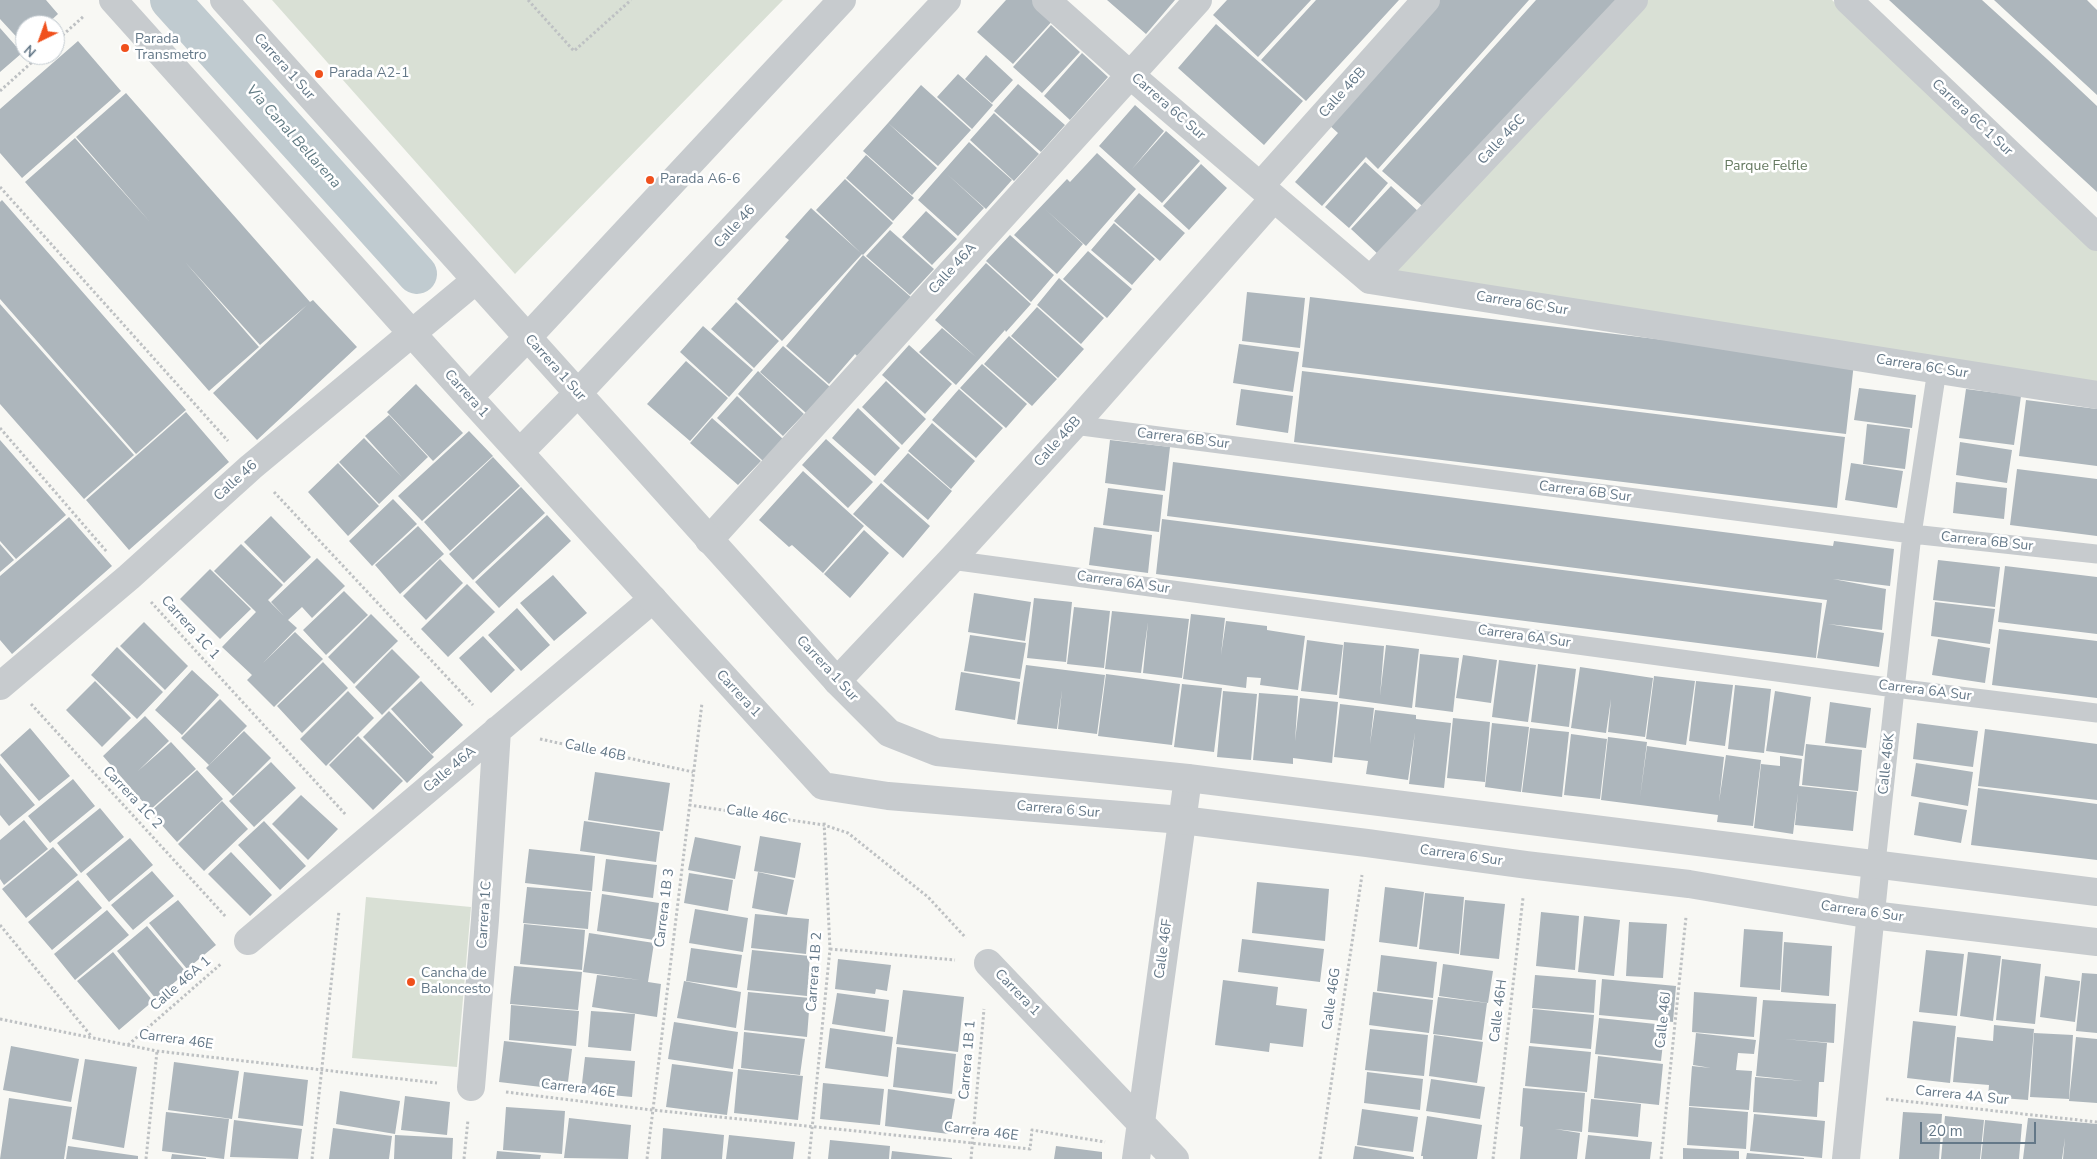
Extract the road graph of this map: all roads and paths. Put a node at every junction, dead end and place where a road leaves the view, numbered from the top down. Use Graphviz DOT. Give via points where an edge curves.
graph roads {
  1 [pos="113,0"];
  2 [pos="224,0"];
  3 [pos="528,0"];
  4 [pos="631,0"];
  5 [pos="842,0"];
  6 [pos="948,0"];
  7 [pos="1046,0"];
  8 [pos="1198,0"];
  9 [pos="1426,0"];
  10 [pos="1634,0"];
  11 [pos="1848,0"];
  12 [pos="88,12"];
  13 [pos="65,33"];
  14 [pos="29,65"];
  15 [pos="1129,74"];
  16 [pos="0,91"];
  17 [pos="1267,192"];
  18 [pos="2097,236"];
  19 [pos="476,280"];
  20 [pos="1370,280"];
  21 [pos="413,335"];
  22 [pos="527,338"];
  23 [pos="1937,370"];
  24 [pos="578,393"];
  25 [pos="2097,395"];
  26 [pos="469,397"];
  27 [pos="1074,425"];
  28 [pos="0,428"];
  29 [pos="520,452"];
  30 [pos="1912,534"];
  31 [pos="709,540"];
  32 [pos="2097,554"];
  33 [pos="951,560"];
  34 [pos="129,577"];
  35 [pos="653,599"];
  36 [pos="707,660"];
  37 [pos="837,681"];
  38 [pos="4,683"];
  39 [pos="1895,688"];
  40 [pos="2097,713"];
  41 [pos="497,730"];
  42 [pos="693,772"];
  43 [pos="1188,778"];
  44 [pos="823,786"];
  45 [pos="690,805"];
  46 [pos="1182,820"];
  47 [pos="824,826"];
  48 [pos="368,840"];
  49 [pos="1367,843"];
  50 [pos="344,860"];
  51 [pos="1876,864"];
  52 [pos="1527,865"];
  53 [pos="1689,884"];
  54 [pos="2097,892"];
  55 [pos="1872,915"];
  56 [pos="0,925"];
  57 [pos="248,941"];
  58 [pos="2097,942"];
  59 [pos="830,949"];
  60 [pos="988,963"];
  61 [pos="0,1019"];
  62 [pos="92,1037"];
  63 [pos="128,1045"];
  64 [pos="158,1051"];
  65 [pos="323,1069"];
  66 [pos="471,1087"];
  67 [pos="1854,1095"];
  68 [pos="652,1110"];
  69 [pos="2097,1122"];
  70 [pos="812,1127"];
  71 [pos="973,1142"];
  72 [pos="1138,1143"];
  73 [pos="146,1159"];
  74 [pos="312,1159"];
  75 [pos="464,1159"];
  76 [pos="647,1159"];
  77 [pos="809,1159"];
  78 [pos="971,1159"];
  79 [pos="1175,1159"];
  80 [pos="1320,1159"];
  81 [pos="1493,1159"];
  82 [pos="1661,1159"];
  83 [pos="1846,1159"];
  1 -- 21 [label="street, Carrera 1"];
  2 -- 19 [label="street, Carrera 1 Sur"];
  3 -- 4 [label="path" via="574,51"];
  5 -- 22 [label="street"];
  6 -- 24 [label="street, Calle 46"];
  7 -- 15 [label="street, Carrera 6C Sur"];
  8 -- 15 [label="street, Calle 46A"];
  9 -- 17 [label="street, Calle 46B"];
  10 -- 20 [label="street, Calle 46C"];
  11 -- 18 [label="street, Carrera 6C 1 Sur"];
  12 -- 13 [label="path"];
  14 -- 16 [label="path"];
  15 -- 17 [label="street, Carrera 6C Sur"];
  15 -- 31 [label="street, Calle 46A"];
  17 -- 20 [label="street, Carrera 6C Sur"];
  17 -- 27 [label="street, Calle 46B"];
  19 -- 21 [label="street, Calle 46"];
  19 -- 22 [label="street, Carrera 1 Sur"];
  20 -- 23 [label="street, Carrera 6C Sur"];
  21 -- 26 [label="street, Carrera 1"];
  21 -- 34 [label="street, Calle 46" via="251,467"];
  22 -- 24 [label="street, Carrera 1 Sur"];
  22 -- 26 [label="street"];
  23 -- 25 [label="street, Carrera 6C Sur"];
  23 -- 30 [label="lane, Calle 46K"];
  24 -- 29 [label="street, Calle 46"];
  24 -- 31 [label="street, Carrera 1 Sur"];
  26 -- 29 [label="street, Carrera 1"];
  27 -- 30 [label="lane, Carrera 6B Sur"];
  27 -- 33 [label="street, Calle 46B"];
  28 -- 34 [label="path, Carrera 1C 1"];
  29 -- 35 [label="street, Carrera 1"];
  30 -- 32 [label="lane, Carrera 6B Sur"];
  30 -- 39 [label="lane, Calle 46K"];
  31 -- 37 [label="street, Carrera 1 Sur"];
  33 -- 37 [label="street, Calle 46B"];
  33 -- 39 [label="lane, Carrera 6A Sur"];
  34 -- 38 [label="street, Calle 46"];
  34 -- 48 [label="path, Carrera 1C 1"];
  35 -- 36 [label="street, Carrera 1"];
  35 -- 41 [label="street, Calle 46A"];
  36 -- 42 [label="path, Carrera 1B 3"];
  36 -- 44 [label="street, Carrera 1"];
  37 -- 43 [label="street, Carrera 1 Sur" via="889,733 937,752"];
  38 -- 57 [label="path, Carrera 1C 2"];
  39 -- 40 [label="lane, Carrera 6A Sur"];
  39 -- 51 [label="lane, Calle 46K"];
  41 -- 42 [label="path, Calle 46B"];
  41 -- 48 [label="street, Calle 46A"];
  41 -- 66 [label="street, Carrera 1C"];
  42 -- 45 [label="path, Carrera 1B 3"];
  43 -- 46 [label="street, Calle 46F"];
  43 -- 51 [label="street"];
  44 -- 46 [label="street, Carrera 6 Sur" via="888,796"];
  44 -- 47 [label="path, Carrera 1B 2"];
  45 -- 47 [label="path, Calle 46C"];
  45 -- 68 [label="path, Carrera 1B 3"];
  46 -- 49 [label="street, Carrera 6 Sur"];
  46 -- 72 [label="street, Calle 46F"];
  47 -- 59 [label="path, Carrera 1B 2"];
  47 -- 60 [label="path, Carrera 1" via="848,833 928,897"];
  48 -- 50 [label="street, Calle 46A"];
  49 -- 52 [label="street, Carrera 6 Sur"];
  49 -- 80 [label="path, Calle 46G"];
  50 -- 57 [label="street, Calle 46A"];
  50 -- 65 [label="path"];
  51 -- 54 [label="street"];
  51 -- 55 [label="street, Calle 46K"];
  52 -- 53 [label="street, Carrera 6 Sur"];
  52 -- 81 [label="path, Calle 46H"];
  53 -- 55 [label="street, Carrera 6 Sur"];
  53 -- 82 [label="path, Calle 46J"];
  55 -- 58 [label="street, Carrera 6 Sur"];
  55 -- 67 [label="street, Calle 46K"];
  56 -- 62 [label="path"];
  57 -- 63 [label="path, Calle 46A 1"];
  59 -- 60 [label="path"];
  59 -- 70 [label="path, Carrera 1B 2"];
  60 -- 71 [label="path, Carrera 1B 1"];
  60 -- 72 [label="street, Carrera 1"];
  61 -- 62 [label="path, Carrera 46E"];
  62 -- 63 [label="path, Carrera 46E"];
  63 -- 64 [label="path, Carrera 46E"];
  64 -- 65 [label="path, Carrera 46E"];
  64 -- 73 [label="path"];
  65 -- 66 [label="path, Carrera 46E"];
  65 -- 74 [label="path"];
  66 -- 68 [label="path, Carrera 46E"];
  66 -- 75 [label="path"];
  67 -- 69 [label="path, Carrera 4A Sur"];
  67 -- 83 [label="street, Calle 46K"];
  68 -- 70 [label="path, Carrera 46E"];
  68 -- 76 [label="path, Carrera 1B 3"];
  70 -- 71 [label="path, Carrera 46E"];
  70 -- 77 [label="path, Carrera 1B 2"];
  71 -- 72 [label="path, Carrera 46E" via="1030,1150 1032,1130"];
  71 -- 78 [label="path, Carrera 1B 1"];
  72 -- 79 [label="street, Carrera 1"];
}
